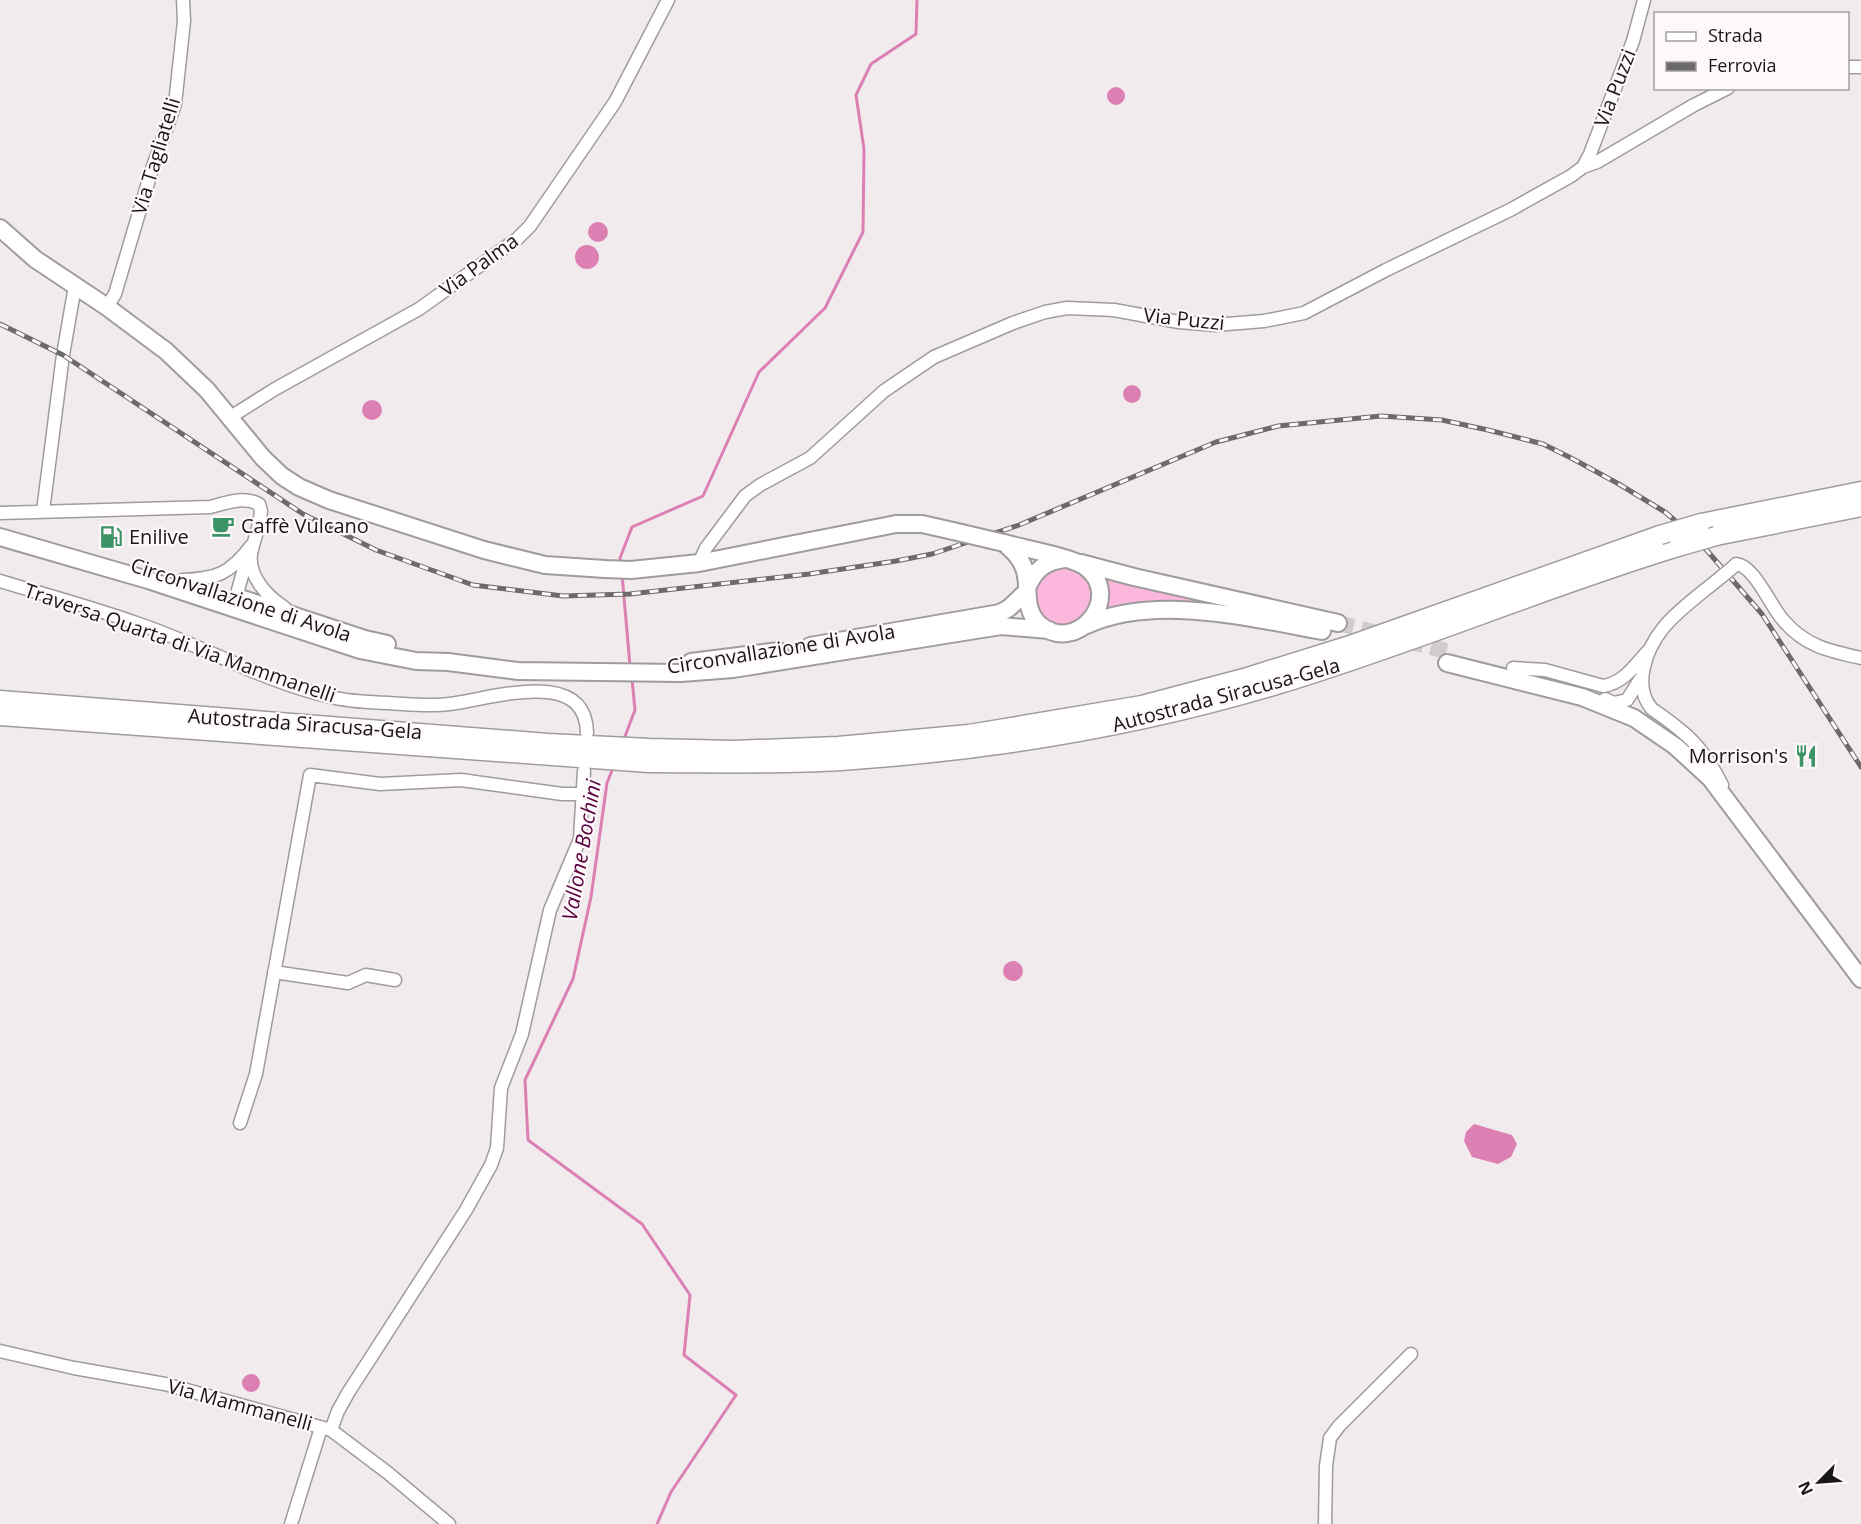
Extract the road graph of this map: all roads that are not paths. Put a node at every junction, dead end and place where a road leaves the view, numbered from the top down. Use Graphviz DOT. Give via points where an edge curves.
graph roads {
  1 [pos="183,0"];
  2 [pos="668,0"];
  3 [pos="1644,0"];
  4 [pos="1724,90"];
  5 [pos="1583,167"];
  6 [pos="0,228"];
  7 [pos="75,286"];
  8 [pos="107,307"];
  9 [pos="229,418"];
  10 [pos="1861,491"];
  11 [pos="1861,507"];
  12 [pos="43,511"];
  13 [pos="0,513"];
  14 [pos="0,535"];
  15 [pos="1004,543"];
  16 [pos="251,550"];
  17 [pos="1070,560"];
  18 [pos="699,563"];
  19 [pos="182,580"];
  20 [pos="0,581"];
  21 [pos="1027,589"];
  22 [pos="237,605"];
  23 [pos="298,617"];
  24 [pos="1084,627"];
  25 [pos="1049,630"];
  26 [pos="1861,658"];
  27 [pos="448,662"];
  28 [pos="1514,668"];
  29 [pos="645,672"];
  30 [pos="1635,675"];
  31 [pos="1534,683"];
  32 [pos="0,700"];
  33 [pos="1622,702"];
  34 [pos="0,716"];
  35 [pos="587,733"];
  36 [pos="1675,746"];
  37 [pos="609,753"];
  38 [pos="649,755"];
  39 [pos="584,771"];
  40 [pos="1724,789"];
  41 [pos="582,794"];
  42 [pos="1745,825"];
  43 [pos="274,972"];
  44 [pos="1861,979"];
  45 [pos="395,980"];
  46 [pos="240,1123"];
  47 [pos="0,1351"];
  48 [pos="1411,1354"];
  49 [pos="326,1429"];
  50 [pos="291,1524"];
  51 [pos="449,1524"];
  52 [pos="1325,1524"];
  1 -- 8 [label="street, Via Tagliatelli" via="175,104 115,294"];
  2 -- 9 [label="street, Via Palma" via="615,102 530,226 517,239 419,309"];
  3 -- 5 [label="street, Via Puzzi" via="1619,80"];
  4 -- 5 [label="street"];
  5 -- 18 [label="street, Via Puzzi" via="1510,210 1305,313 1215,325 1114,310 1067,308 1013,323 934,357 884,391 810,458 745,496"];
  6 -- 7 [label="main road" via="34,259"];
  7 -- 8 [label="main road"];
  7 -- 12 [label="street"];
  8 -- 9 [label="main road" via="166,351 207,390"];
  9 -- 18 [label="main road" via="263,458 299,487 484,550 545,564 605,569"];
  10 -- 38 [label="highway, Autostrada Siracusa-Gela, bridge" via="1660,535 1353,644 1142,705 969,734 838,746"];
  11 -- 38 [label="highway, Autostrada Siracusa-Gela, bridge" via="1716,536 1620,564 1356,660 1145,720 971,749 839,761 733,764"];
  12 -- 13 [label="street"];
  12 -- 16 [label="street" via="210,507 252,500 261,511"];
  14 -- 19 [label="main road, Circonvallazione di Avola"];
  14 -- 22 [label="main road, Circonvallazione di Avola"];
  15 -- 17 [label="main road"];
  15 -- 18 [label="main road, bridge" via="922,524 896,524"];
  15 -- 21 [label="main road" via="1021,560"];
  16 -- 19 [label="street" via="224,573"];
  16 -- 22 [label="street" via="244,591"];
  16 -- 23 [label="street" via="252,566 263,590"];
  17 -- 21 [label="main road" via="1041,566"];
  17 -- 24 [label="main road" via="1090,571 1099,587 1099,605"];
  17 -- 24 [label="main road" via="1337,628 1193,610 1132,613 1100,619"];
  19 -- 22 [label="main road, Circonvallazione di Avola"];
  20 -- 35 [label="street, Traversa Quarta di Via Mammanelli" via="141,624 266,677 332,698 423,705 499,694 548,692 565,696 582,711"];
  21 -- 25 [label="main road" via="1029,610"];
  21 -- 29 [label="main road, Circonvallazione di Avola" via="1000,612"];
  22 -- 23 [label="main road, Circonvallazione di Avola"];
  22 -- 27 [label="main road, Circonvallazione di Avola" via="360,650 416,661"];
  23 -- 27 [label="main road, Circonvallazione di Avola"];
  24 -- 25 [label="main road" via="1067,633"];
  25 -- 29 [label="main road, Circonvallazione di Avola" via="1001,626 733,669 681,674"];
  26 -- 30 [label="street, bridge" via="1816,647 1802,638 1783,620 1747,568 1736,564 1664,628"];
  27 -- 29 [label="main road, Circonvallazione di Avola" via="518,671"];
  28 -- 30 [label="street" via="1545,670 1603,686"];
  28 -- 31 [label="main road" via="1449,658"];
  28 -- 33 [label="main road"];
  30 -- 33 [label="street" via="1620,695"];
  30 -- 40 [label="street" via="1646,703 1706,754"];
  31 -- 33 [label="street" via="1560,685 1614,703"];
  31 -- 36 [label="main road" via="1634,718"];
  32 -- 37 [label="highway, Autostrada Siracusa-Gela" via="548,743"];
  33 -- 36 [label="street" via="1624,708 1660,730"];
  33 -- 40 [label="main road" via="1685,741"];
  34 -- 37 [label="highway, Autostrada Siracusa-Gela"];
  36 -- 42 [label="main road" via="1710,778"];
  37 -- 38 [label="highway"];
  39 -- 41 [label="street"];
  40 -- 42 [label="main road"];
  41 -- 43 [label="street" via="460,780 380,784 310,775"];
  41 -- 49 [label="street" via="580,839 549,910 522,1034 501,1088 497,1148 491,1165"];
  42 -- 44 [label="main road"];
  43 -- 45 [label="street" via="348,983 366,975"];
  43 -- 46 [label="street" via="256,1074"];
  47 -- 49 [label="street, Via Mammanelli" via="165,1384"];
  48 -- 52 [label="street" via="1330,1438"];
  49 -- 50 [label="street"];
  49 -- 51 [label="street, Via Mammanelli" via="388,1473"];
}
